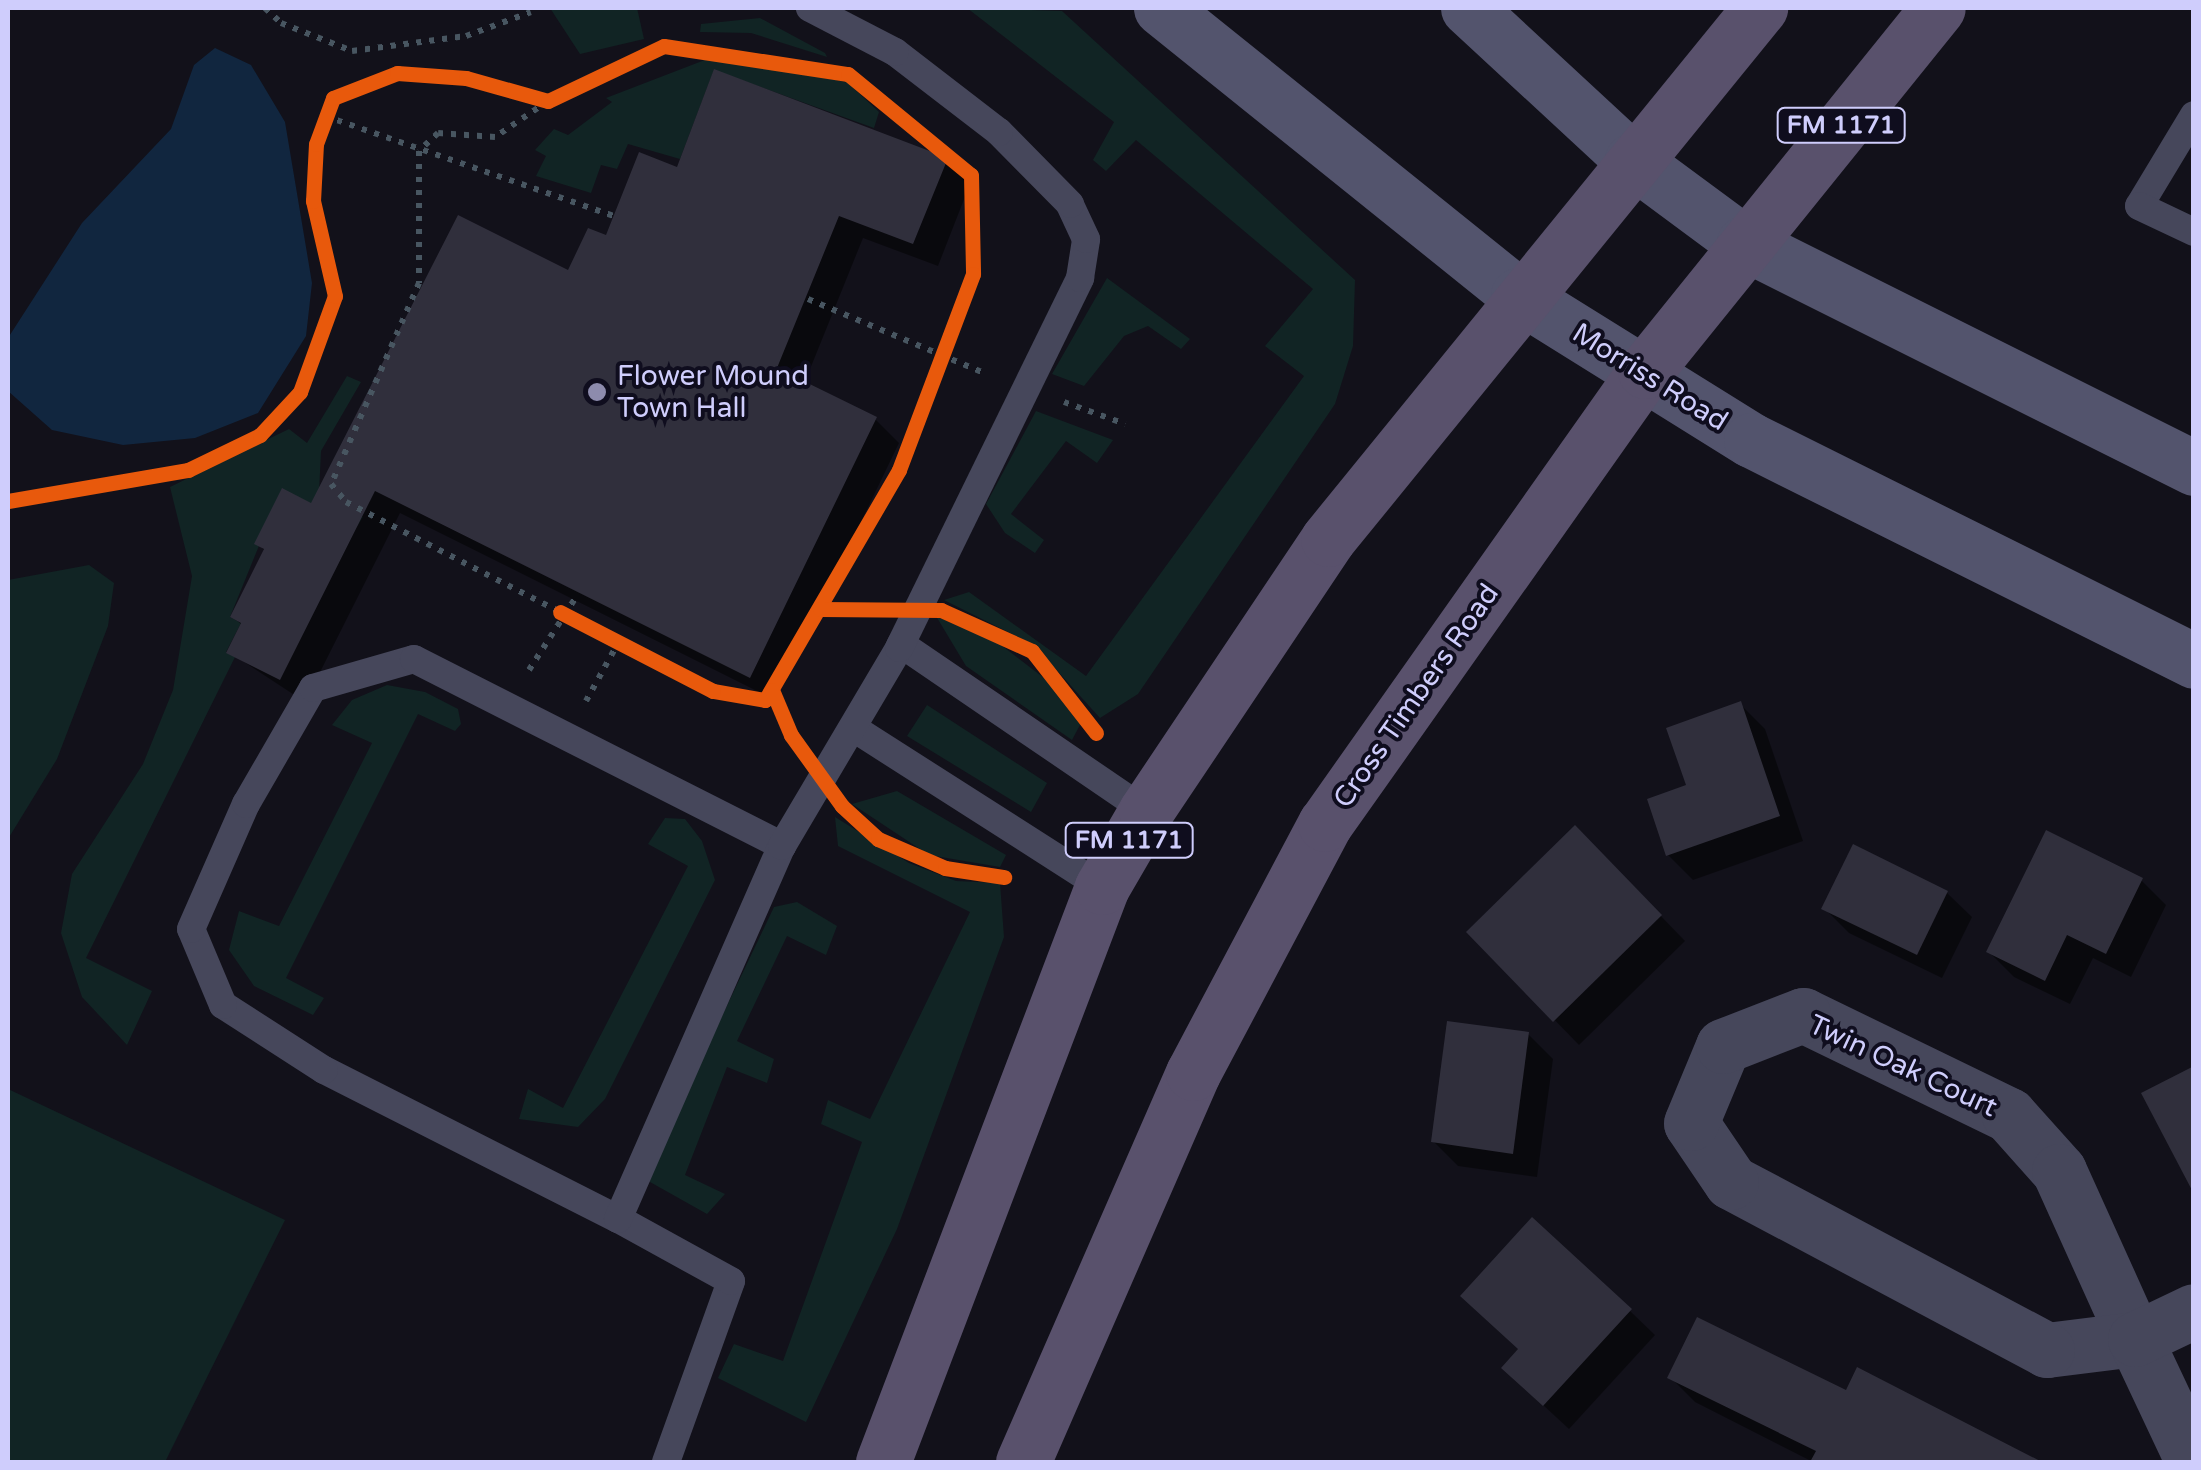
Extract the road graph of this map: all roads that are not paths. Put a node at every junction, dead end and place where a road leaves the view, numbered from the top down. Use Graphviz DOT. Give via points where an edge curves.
graph roads {
  1 [pos="810,8"];
  2 [pos="1161,8"];
  3 [pos="1468,8"];
  4 [pos="1760,8"];
  5 [pos="1938,8"];
  6 [pos="2194,115"];
  7 [pos="1632,160"];
  8 [pos="2194,232"];
  9 [pos="1744,243"];
  10 [pos="1518,295"];
  11 [pos="1644,371"];
  12 [pos="2194,468"];
  13 [pos="901,644"];
  14 [pos="2194,661"];
  15 [pos="856,729"];
  16 [pos="1146,811"];
  17 [pos="782,846"];
  18 [pos="1102,887"];
  19 [pos="618,1220"];
  20 [pos="2194,1311"];
  21 [pos="2135,1339"];
  22 [pos="666,1462"];
  23 [pos="883,1462"];
  24 [pos="1022,1462"];
  25 [pos="2193,1462"];
  1 -- 13 [label="lane" via="895,52 999,132 1070,204 1086,239 1080,278"];
  2 -- 10 [label="main road, Morriss Road"];
  3 -- 7 [label="main road"];
  4 -- 7 [label="main road, FM 1171"];
  5 -- 9 [label="main road, Cross Timbers Road / FM 1171"];
  6 -- 8 [label="lane" via="2139,206"];
  7 -- 9 [label="main road"];
  7 -- 10 [label="main road, FM 1171"];
  9 -- 11 [label="main road, Cross Timbers Road / FM 1171"];
  9 -- 12 [label="main road"];
  10 -- 11 [label="main road, Morriss Road"];
  10 -- 16 [label="main road, FM 1171" via="1328,539"];
  11 -- 14 [label="main road, Morriss Road" via="1751,440"];
  11 -- 24 [label="main road, Cross Timbers Road / FM 1171" via="1326,824 1193,1073"];
  13 -- 15 [label="lane"];
  13 -- 16 [label="lane"];
  15 -- 17 [label="lane"];
  15 -- 18 [label="lane"];
  16 -- 18 [label="main road, FM 1171"];
  17 -- 19 [label="lane"];
  17 -- 19 [label="lane" via="414,659 313,688 246,804 191,930 223,1005 324,1070"];
  18 -- 23 [label="main road, FM 1171"];
  19 -- 22 [label="lane" via="731,1281"];
  20 -- 21 [label="street, Twin Oak Court"];
  21 -- 21 [label="street, Twin Oak Court" via="2059,1170 2009,1116 1804,1015 1723,1046 1691,1123 1732,1182 2047,1350"];
  21 -- 25 [label="street, Twin Oak Court"];
}
